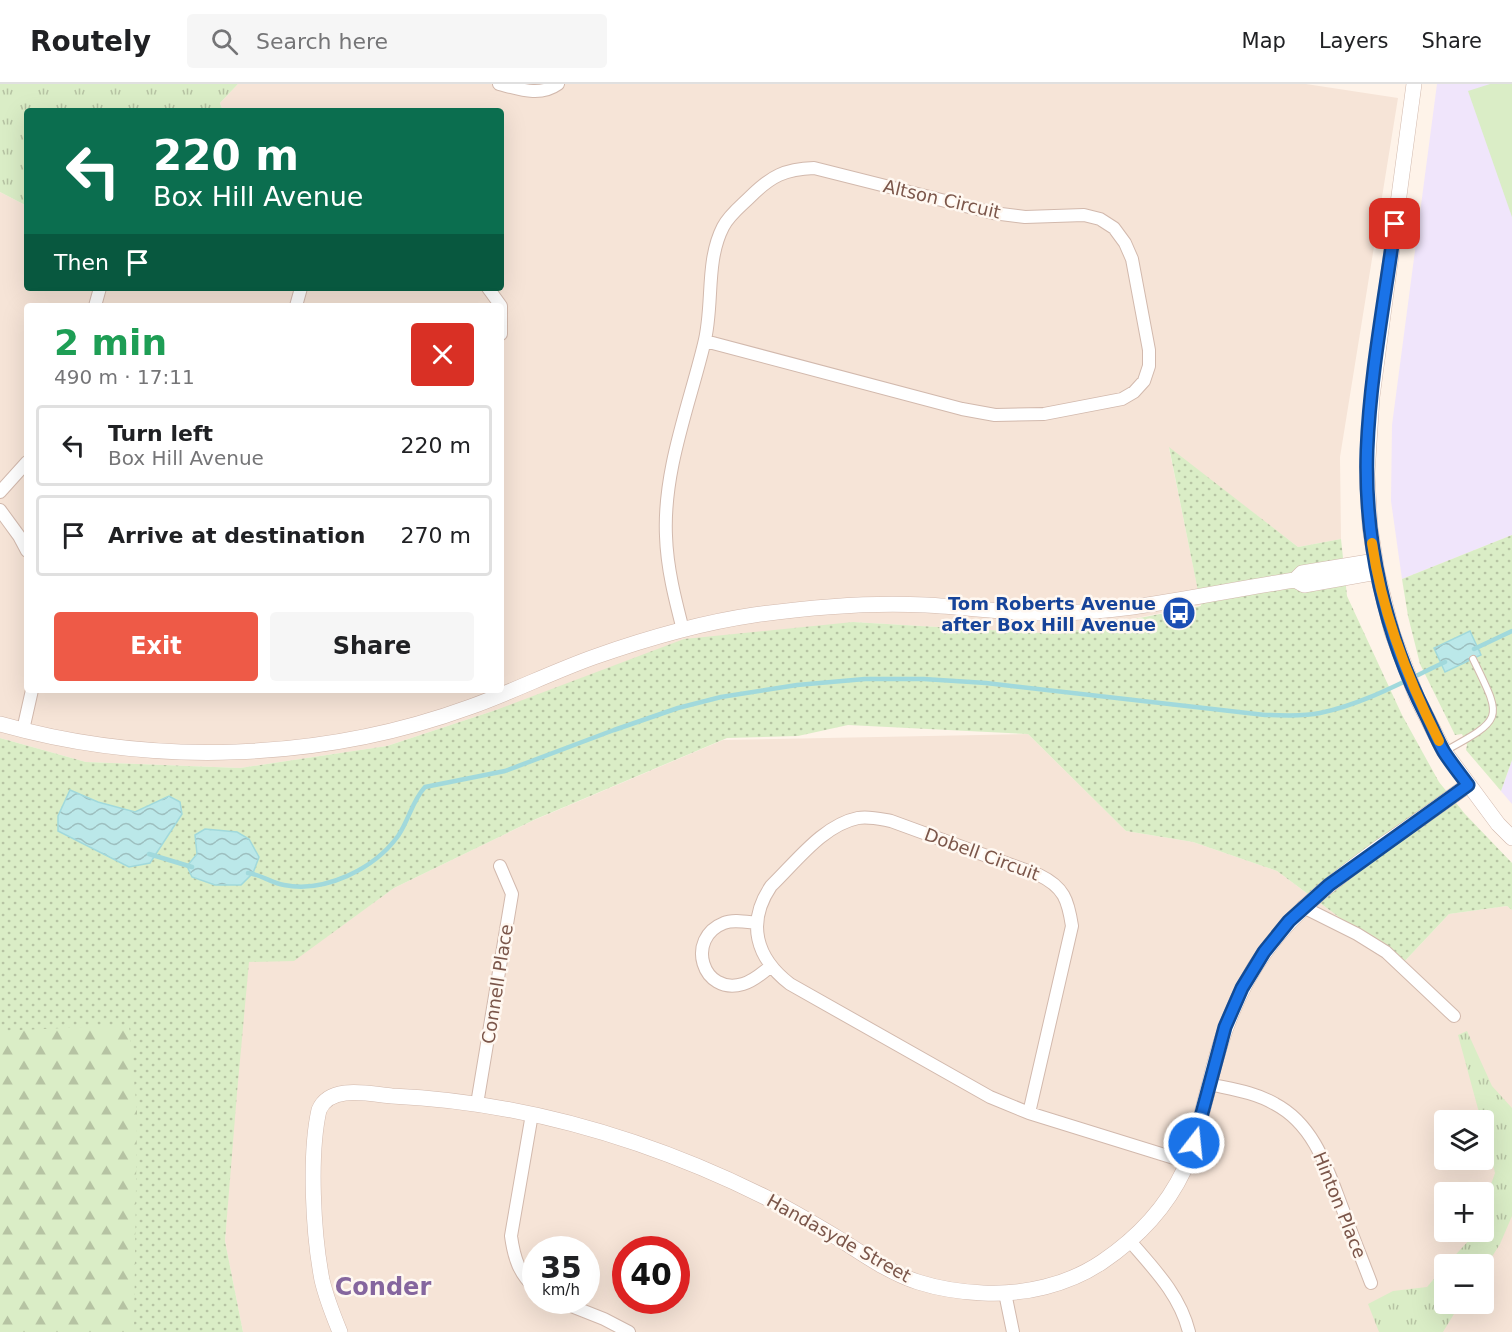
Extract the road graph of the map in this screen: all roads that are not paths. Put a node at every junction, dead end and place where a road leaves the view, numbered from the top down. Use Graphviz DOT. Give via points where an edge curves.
graph roads {
  1 [pos="499,84"];
  2 [pos="558,84"];
  3 [pos="1414,84"];
  4 [pos="705,341"];
  5 [pos="24,465"];
  6 [pos="0,492"];
  7 [pos="0,510"];
  8 [pos="24,545"];
  9 [pos="1376,566"];
  10 [pos="683,630"];
  11 [pos="1473,659"];
  12 [pos="504,691"];
  13 [pos="31,693"];
  14 [pos="498,693"];
  15 [pos="0,724"];
  16 [pos="23,730"];
  17 [pos="1444,752"];
  18 [pos="1468,785"];
  19 [pos="1512,838"];
  20 [pos="500,866"];
  21 [pos="1303,907"];
  22 [pos="757,923"];
  23 [pos="771,967"];
  24 [pos="1454,1016"];
  25 [pos="1209,1084"];
  26 [pos="477,1104"];
  27 [pos="1029,1113"];
  28 [pos="532,1114"];
  29 [pos="1187,1162"];
  30 [pos="1130,1240"];
  31 [pos="522,1274"];
  32 [pos="1371,1283"];
  33 [pos="1005,1293"];
  34 [pos="591,1314"];
  35 [pos="340,1332"];
  36 [pos="629,1332"];
  37 [pos="1013,1332"];
  38 [pos="1189,1332"];
  1 -- 2 [label="street" via="530,92"];
  3 -- 9 [label="street" via="1367,448 1370,527"];
  4 -- 4 [label="street, Altson Circuit" via="715,248 723,227 777,174 795,168 814,168 993,213 1025,217 1084,215 1100,219 1114,228 1132,259 1149,366 1140,387 1122,399 1044,414 1011,416 962,409"];
  4 -- 10 [label="street, Altson Circuit" via="667,496 667,552"];
  5 -- 6 [label="street"];
  7 -- 8 [label="street"];
  9 -- 10 [label="street" via="1302,573 1295,579 1093,612 1043,613 923,605 830,606 750,616"];
  9 -- 17 [label="street" via="1406,671"];
  10 -- 12 [label="street" via="591,658"];
  11 -- 17 [label="lane" via="1492,698 1491,723"];
  13 -- 16 [label="street"];
  14 -- 16 [label="street" via="466,708 399,729 273,749 160,751"];
  15 -- 16 [label="street"];
  17 -- 18 [label="street"];
  18 -- 19 [label="street"];
  18 -- 21 [label="street, Handasyde Street" via="1342,874"];
  20 -- 26 [label="street, Connell Place" via="512,894"];
  21 -- 24 [label="street" via="1386,952"];
  21 -- 25 [label="street, Handasyde Street" via="1264,952 1242,988 1225,1027"];
  22 -- 23 [label="street, Dobell Circuit" via="758,941"];
  22 -- 23 [label="street" via="726,922 718,926 702,945 702,964 716,982 735,986 754,980"];
  22 -- 27 [label="street, Dobell Circuit" via="771,886 824,835 840,823 860,818 891,821 1051,881 1069,904 1072,926"];
  23 -- 27 [label="street, Dobell Circuit" via="790,984 990,1097"];
  25 -- 29 [label="street, Handasyde Street"];
  25 -- 32 [label="street, Hinton Place" via="1277,1104 1311,1137"];
  26 -- 28 [label="street, Handasyde Street"];
  26 -- 35 [label="street, Handasyde Street" via="343,1093 323,1101 317,1120 315,1223 322,1280"];
  27 -- 29 [label="street, Dobell Circuit"];
  28 -- 31 [label="street" via="511,1236"];
  28 -- 33 [label="street, Handasyde Street" via="600,1131 702,1167 768,1198 882,1266 916,1281 952,1291"];
  29 -- 30 [label="street, Handasyde Street" via="1163,1206"];
  30 -- 33 [label="street, Handasyde Street" via="1088,1271 1040,1289"];
  30 -- 38 [label="street" via="1178,1300"];
  33 -- 37 [label="street"];
  34 -- 36 [label="street"];
}
